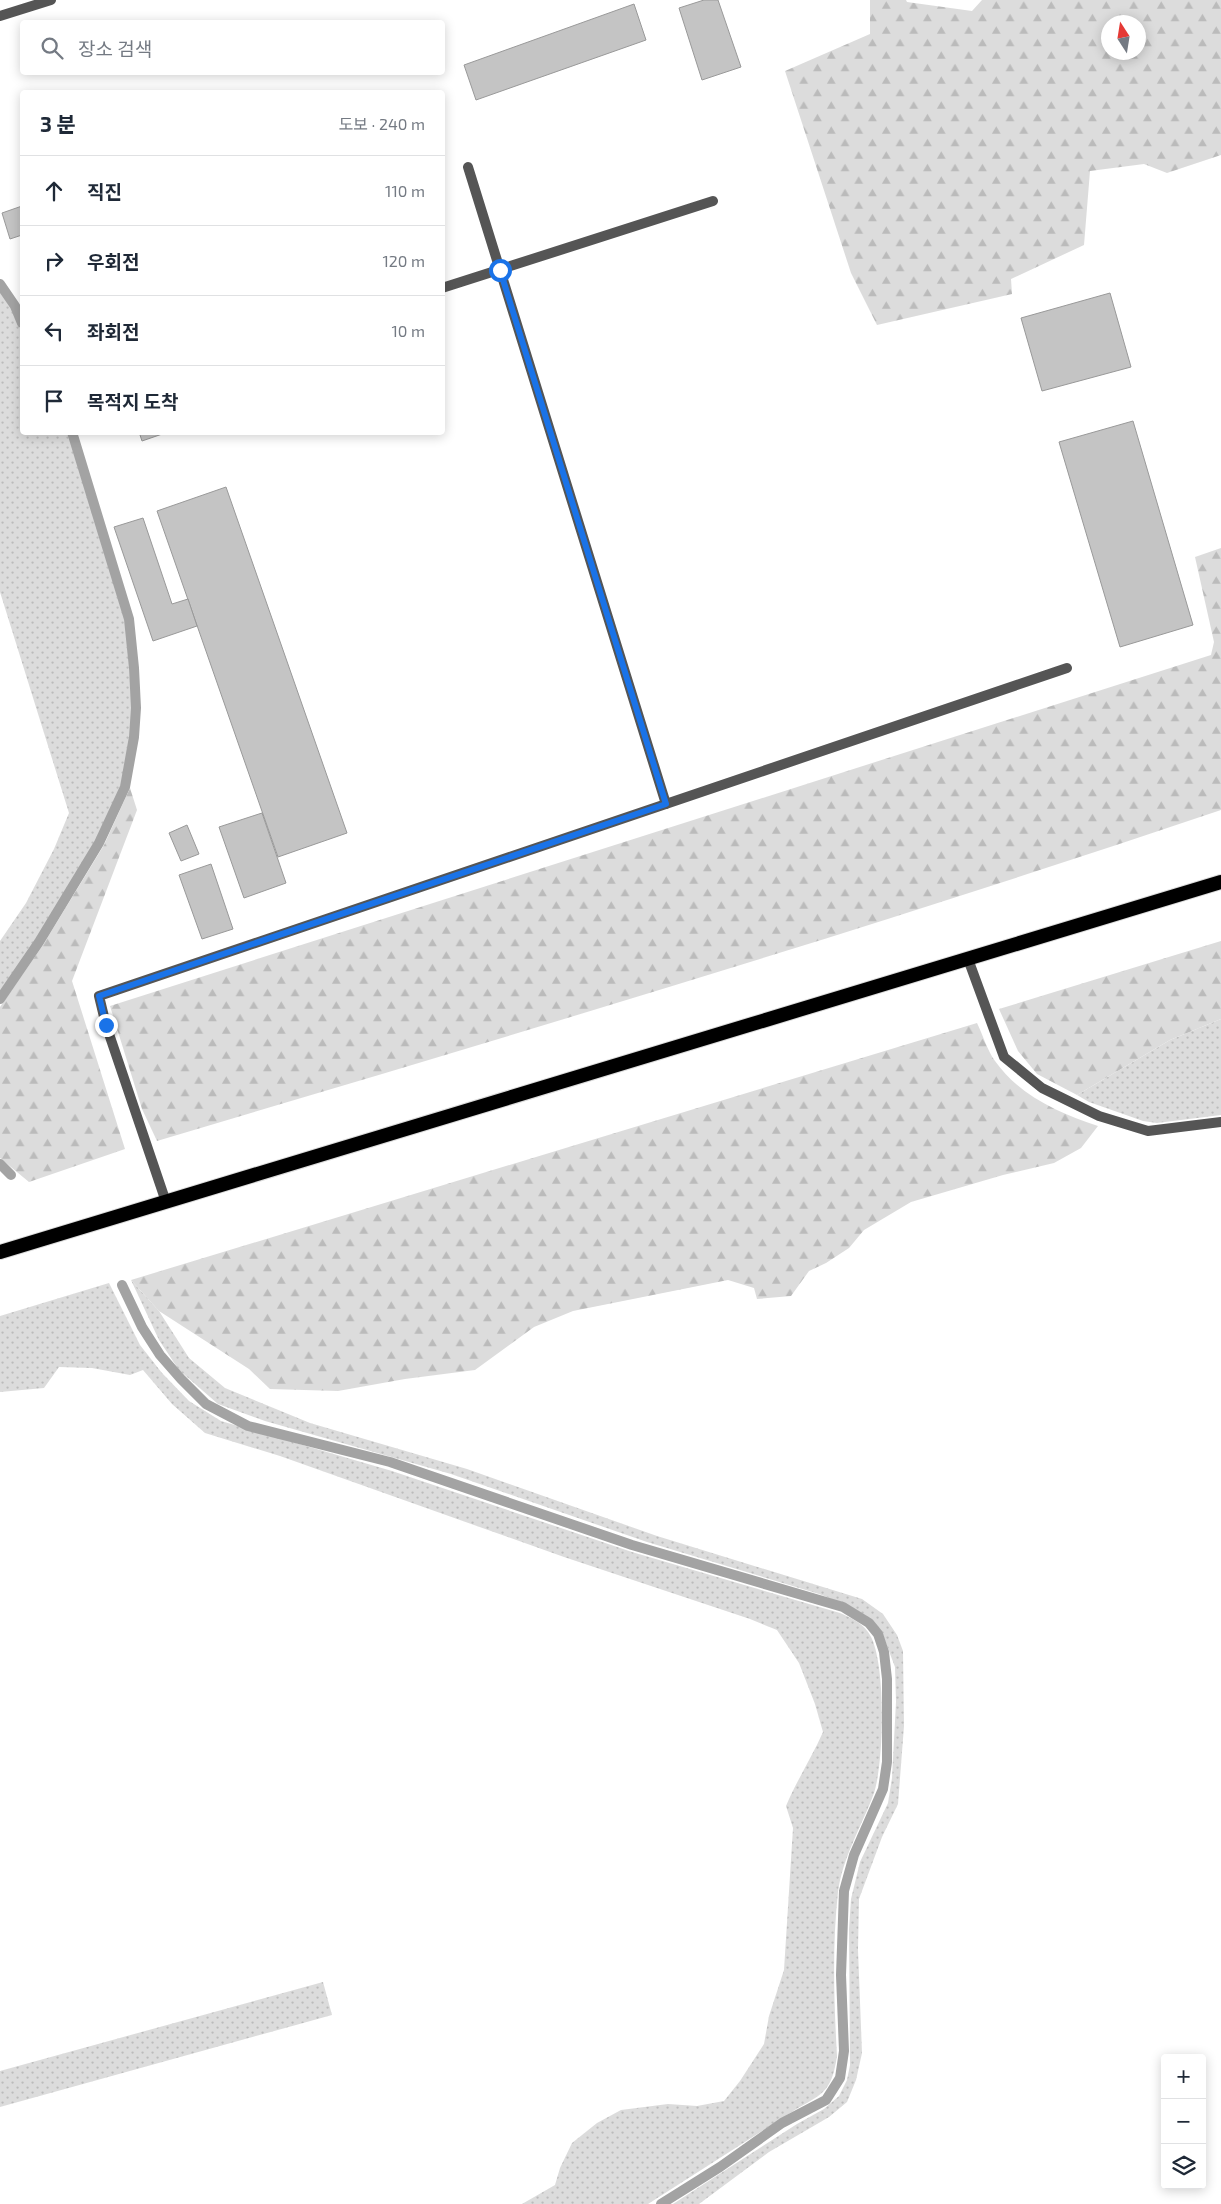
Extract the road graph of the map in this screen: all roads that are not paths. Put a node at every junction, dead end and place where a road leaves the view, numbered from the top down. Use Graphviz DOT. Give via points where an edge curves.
graph roads {
  1 [pos="51,0"];
  2 [pos="0,16"];
  3 [pos="468,167"];
  4 [pos="713,201"];
  5 [pos="500,270"];
  6 [pos="445,287"];
  7 [pos="1067,668"];
  8 [pos="666,804"];
  9 [pos="1221,882"];
  10 [pos="968,959"];
  11 [pos="1221,1122"];
  12 [pos="166,1202"];
  13 [pos="0,1252"];
  1 -- 2 [label="street"];
  3 -- 5 [label="street"];
  4 -- 5 [label="street"];
  5 -- 6 [label="street"];
  5 -- 8 [label="street"];
  7 -- 8 [label="street"];
  8 -- 12 [label="street" via="99,996"];
  9 -- 10 [label="highway"];
  10 -- 11 [label="street" via="1004,1057 1042,1088 1099,1116 1148,1131"];
  10 -- 12 [label="highway"];
  12 -- 13 [label="highway"];
}
